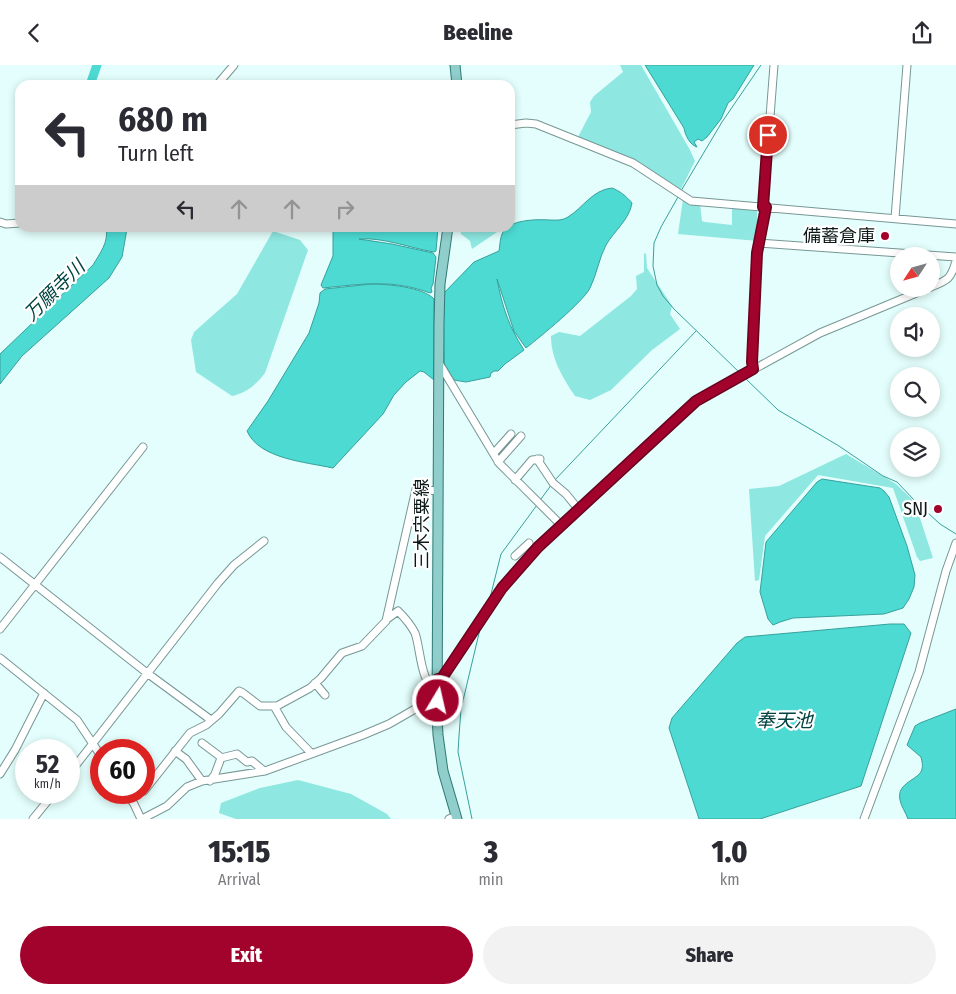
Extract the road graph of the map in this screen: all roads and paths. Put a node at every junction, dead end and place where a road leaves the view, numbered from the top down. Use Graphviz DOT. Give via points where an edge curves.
graph roads {
  1 [pos="234,65"];
  2 [pos="455,65"];
  3 [pos="774,65"];
  4 [pos="907,65"];
  5 [pos="221,80"];
  6 [pos="456,80"];
  7 [pos="515,124"];
  8 [pos="764,207"];
  9 [pos="895,218"];
  10 [pos="0,222"];
  11 [pos="15,223"];
  12 [pos="956,223"];
  13 [pos="447,232"];
  14 [pos="759,243"];
  15 [pos="956,257"];
  16 [pos="956,261"];
  17 [pos="940,283"];
  18 [pos="907,297"];
  19 [pos="439,363"];
  20 [pos="753,369"];
  21 [pos="511,434"];
  22 [pos="521,436"];
  23 [pos="143,447"];
  24 [pos="494,453"];
  25 [pos="498,462"];
  26 [pos="515,480"];
  27 [pos="438,491"];
  28 [pos="579,510"];
  29 [pos="561,525"];
  30 [pos="264,541"];
  31 [pos="956,543"];
  32 [pos="535,551"];
  33 [pos="0,557"];
  34 [pos="525,562"];
  35 [pos="36,584"];
  36 [pos="387,619"];
  37 [pos="0,629"];
  38 [pos="0,658"];
  39 [pos="147,673"];
  40 [pos="438,679"];
  41 [pos="315,683"];
  42 [pos="438,690"];
  43 [pos="44,693"];
  44 [pos="325,695"];
  45 [pos="438,701"];
  46 [pos="274,706"];
  47 [pos="211,720"];
  48 [pos="90,739"];
  49 [pos="96,739"];
  50 [pos="202,743"];
  51 [pos="90,747"];
  52 [pos="175,751"];
  53 [pos="311,753"];
  54 [pos="222,758"];
  55 [pos="80,760"];
  56 [pos="264,771"];
  57 [pos="0,775"];
  58 [pos="155,777"];
  59 [pos="206,781"];
  60 [pos="45,804"];
  61 [pos="134,804"];
  62 [pos="454,818"];
  63 [pos="33,819"];
  64 [pos="141,819"];
  65 [pos="864,819"];
  1 -- 5 [label="street"];
  2 -- 6 [label="main road"];
  3 -- 8 [label="street"];
  4 -- 9 [label="street"];
  7 -- 8 [label="street" via="536,124 628,160 690,201"];
  8 -- 9 [label="street"];
  8 -- 14 [label="street"];
  9 -- 12 [label="street"];
  10 -- 11 [label="street"];
  13 -- 19 [label="main road, 三木宍粟線" via="440,284"];
  14 -- 15 [label="street"];
  14 -- 20 [label="street"];
  16 -- 17 [label="street" via="952,276"];
  18 -- 20 [label="street" via="820,333"];
  19 -- 24 [label="street"];
  19 -- 27 [label="main road, 三木宍粟線"];
  20 -- 28 [label="street" via="696,401"];
  21 -- 24 [label="street"];
  22 -- 25 [label="street"];
  23 -- 35 [label="street"];
  24 -- 25 [label="street"];
  25 -- 26 [label="street"];
  26 -- 28 [label="street" via="527,464 539,459 553,483"];
  26 -- 29 [label="street"];
  27 -- 36 [label="street" via="416,489"];
  27 -- 40 [label="main road, 三木宍粟線"];
  28 -- 29 [label="street"];
  29 -- 32 [label="street"];
  30 -- 39 [label="street" via="228,571"];
  31 -- 65 [label="street" via="919,672"];
  32 -- 34 [label="street"];
  32 -- 34 [label="street" via="528,541 516,555"];
  33 -- 35 [label="street"];
  34 -- 40 [label="street" via="502,588 442,678"];
  35 -- 37 [label="street"];
  35 -- 39 [label="street"];
  36 -- 41 [label="street" via="362,646 342,653"];
  36 -- 42 [label="street" via="398,611 409,624 415,633 427,682 432,689"];
  38 -- 43 [label="street"];
  39 -- 47 [label="street"];
  39 -- 49 [label="street"];
  40 -- 42 [label="main road, 三木宍粟線"];
  41 -- 44 [label="street"];
  41 -- 46 [label="street" via="294,698"];
  42 -- 45 [label="main road, 三木宍粟線"];
  43 -- 48 [label="street" via="77,720"];
  43 -- 57 [label="street"];
  45 -- 53 [label="street" via="430,701 363,735"];
  45 -- 62 [label="main road, 三木宍粟線" via="440,751"];
  46 -- 47 [label="street" via="260,706 239,691"];
  46 -- 53 [label="street" via="286,727"];
  47 -- 52 [label="street" via="190,733"];
  50 -- 54 [label="street"];
  51 -- 55 [label="street"];
  52 -- 58 [label="street"];
  52 -- 59 [label="street"];
  53 -- 56 [label="street"];
  54 -- 56 [label="street" via="237,754"];
  54 -- 59 [label="street" via="215,774"];
  56 -- 59 [label="street"];
  59 -- 64 [label="street" via="187,787 167,807"];
  60 -- 63 [label="street"];
  61 -- 64 [label="street"];
}
